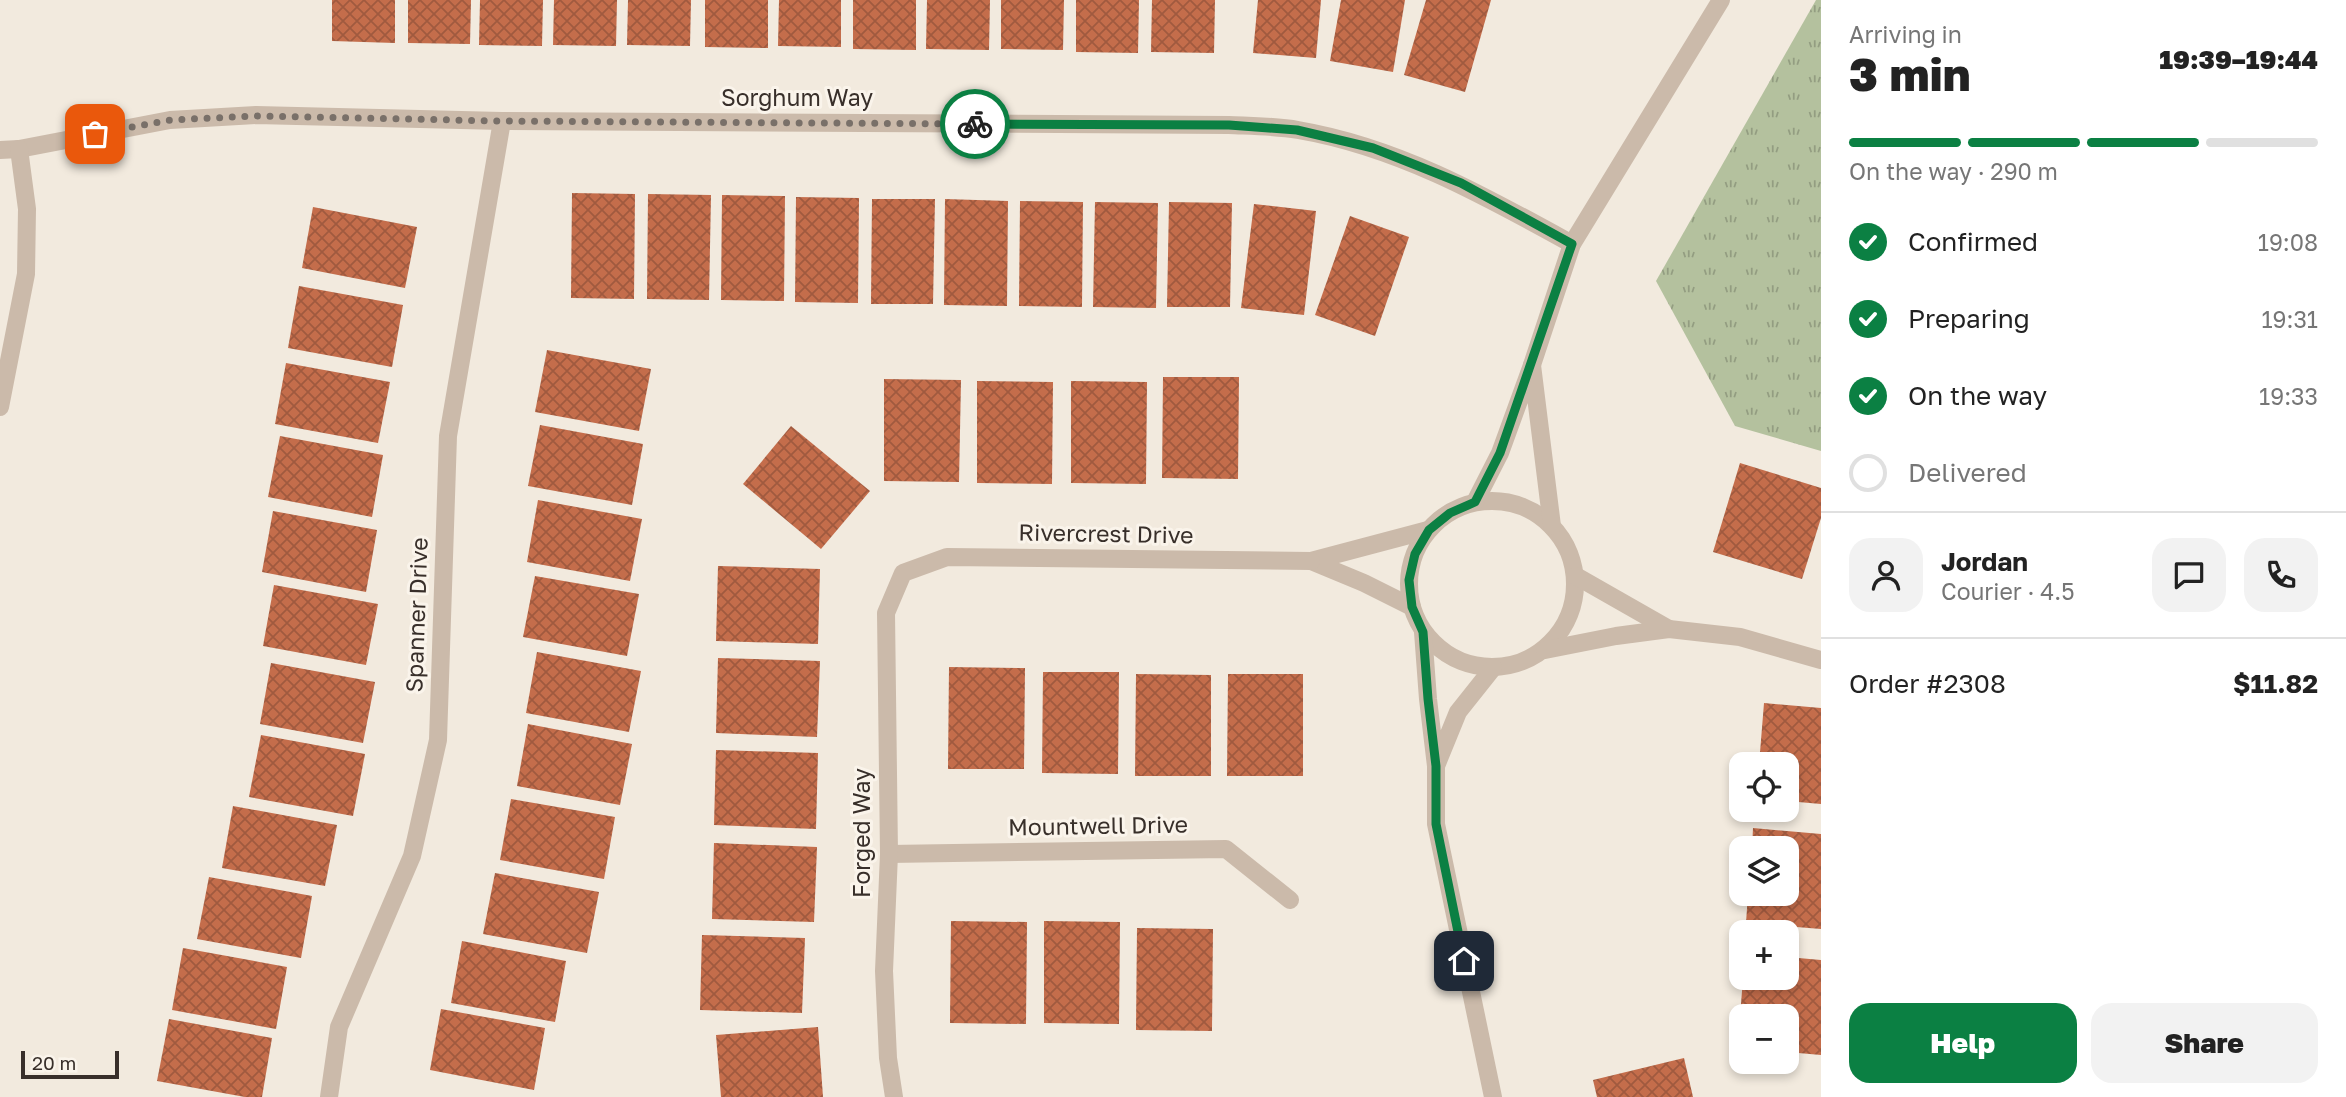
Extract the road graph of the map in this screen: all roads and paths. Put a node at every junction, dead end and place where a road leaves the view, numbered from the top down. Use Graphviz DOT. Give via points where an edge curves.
graph roads {
  1 [pos="1721,0"];
  2 [pos="502,121"];
  3 [pos="19,149"];
  4 [pos="0,150"];
  5 [pos="1572,244"];
  6 [pos="1532,365"];
  7 [pos="0,407"];
  8 [pos="1475,502"];
  9 [pos="1552,526"];
  10 [pos="1429,530"];
  11 [pos="1311,561"];
  12 [pos="903,573"];
  13 [pos="1576,576"];
  14 [pos="1412,607"];
  15 [pos="1669,629"];
  16 [pos="1423,632"];
  17 [pos="1545,650"];
  18 [pos="1821,660"];
  19 [pos="1493,668"];
  20 [pos="1436,766"];
  21 [pos="889,855"];
  22 [pos="1290,900"];
  23 [pos="329,1097"];
  24 [pos="894,1097"];
  25 [pos="1493,1097"];
  1 -- 5 [label="street"];
  2 -- 3 [label="street, Sorghum Way" via="256,116 170,120"];
  2 -- 5 [label="street, Sorghum Way" via="1215,125 1297,130 1373,148 1461,183"];
  2 -- 23 [label="street, Spanner Drive" via="448,436 438,740 412,856 339,1027"];
  3 -- 4 [label="street, Sorghum Way"];
  3 -- 7 [label="street" via="27,209 26,274"];
  5 -- 6 [label="street"];
  6 -- 8 [label="street" via="1500,453"];
  6 -- 9 [label="street"];
  8 -- 9 [label="street" via="1503,502 1529,510"];
  8 -- 10 [label="street" via="1450,513"];
  9 -- 13 [label="street" via="1568,549"];
  10 -- 11 [label="street, Rivercrest Drive"];
  10 -- 14 [label="street" via="1415,554 1409,580"];
  11 -- 12 [label="street, Rivercrest Drive" via="947,557"];
  11 -- 14 [label="street, Rivercrest Drive"];
  12 -- 21 [label="street, Forged Way" via="886,613"];
  13 -- 15 [label="street"];
  13 -- 17 [label="street" via="1574,603 1563,629"];
  14 -- 16 [label="street"];
  15 -- 17 [label="street"];
  15 -- 18 [label="street" via="1740,637"];
  16 -- 19 [label="street" via="1442,651 1466,664"];
  16 -- 20 [label="street"];
  17 -- 19 [label="street" via="1520,663"];
  19 -- 20 [label="street" via="1458,712"];
  20 -- 25 [label="street" via="1436,824"];
  21 -- 22 [label="street, Mountwell Drive" via="1226,849"];
  21 -- 24 [label="street, Forged Way" via="884,971"];
}
